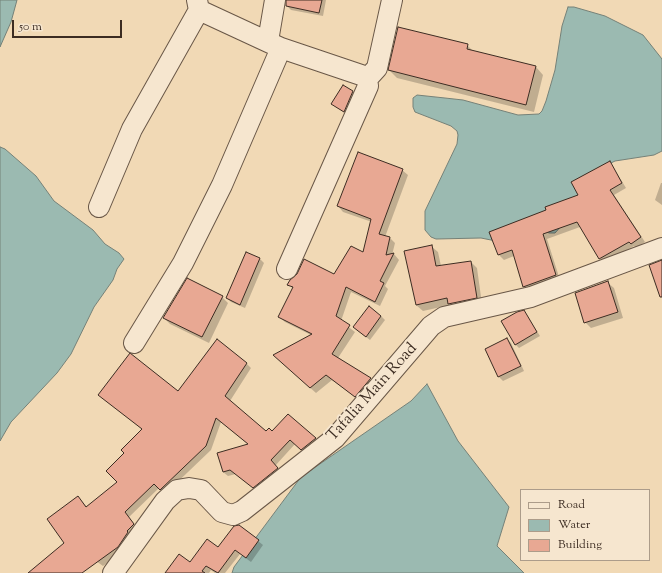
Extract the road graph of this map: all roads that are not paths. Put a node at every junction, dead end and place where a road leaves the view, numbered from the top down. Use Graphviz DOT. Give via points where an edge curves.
graph roads {
  1 [pos="275,0"];
  2 [pos="392,0"];
  3 [pos="198,5"];
  4 [pos="274,45"];
  5 [pos="367,79"];
  6 [pos="99,207"];
  7 [pos="662,248"];
  8 [pos="287,269"];
  9 [pos="134,343"];
  10 [pos="113,573"];
  1 -- 4 [label="street"];
  2 -- 5 [label="street" via="377,68"];
  3 -- 4 [label="street"];
  3 -- 6 [label="street" via="132,129"];
  4 -- 5 [label="street"];
  4 -- 9 [label="street" via="222,185 183,263"];
  5 -- 8 [label="street" via="368,86"];
  7 -- 10 [label="street, Tafalia Main Road" via="531,296 444,317 431,326 335,438 242,511 232,515 222,512 201,490 177,490 165,501"];
}
